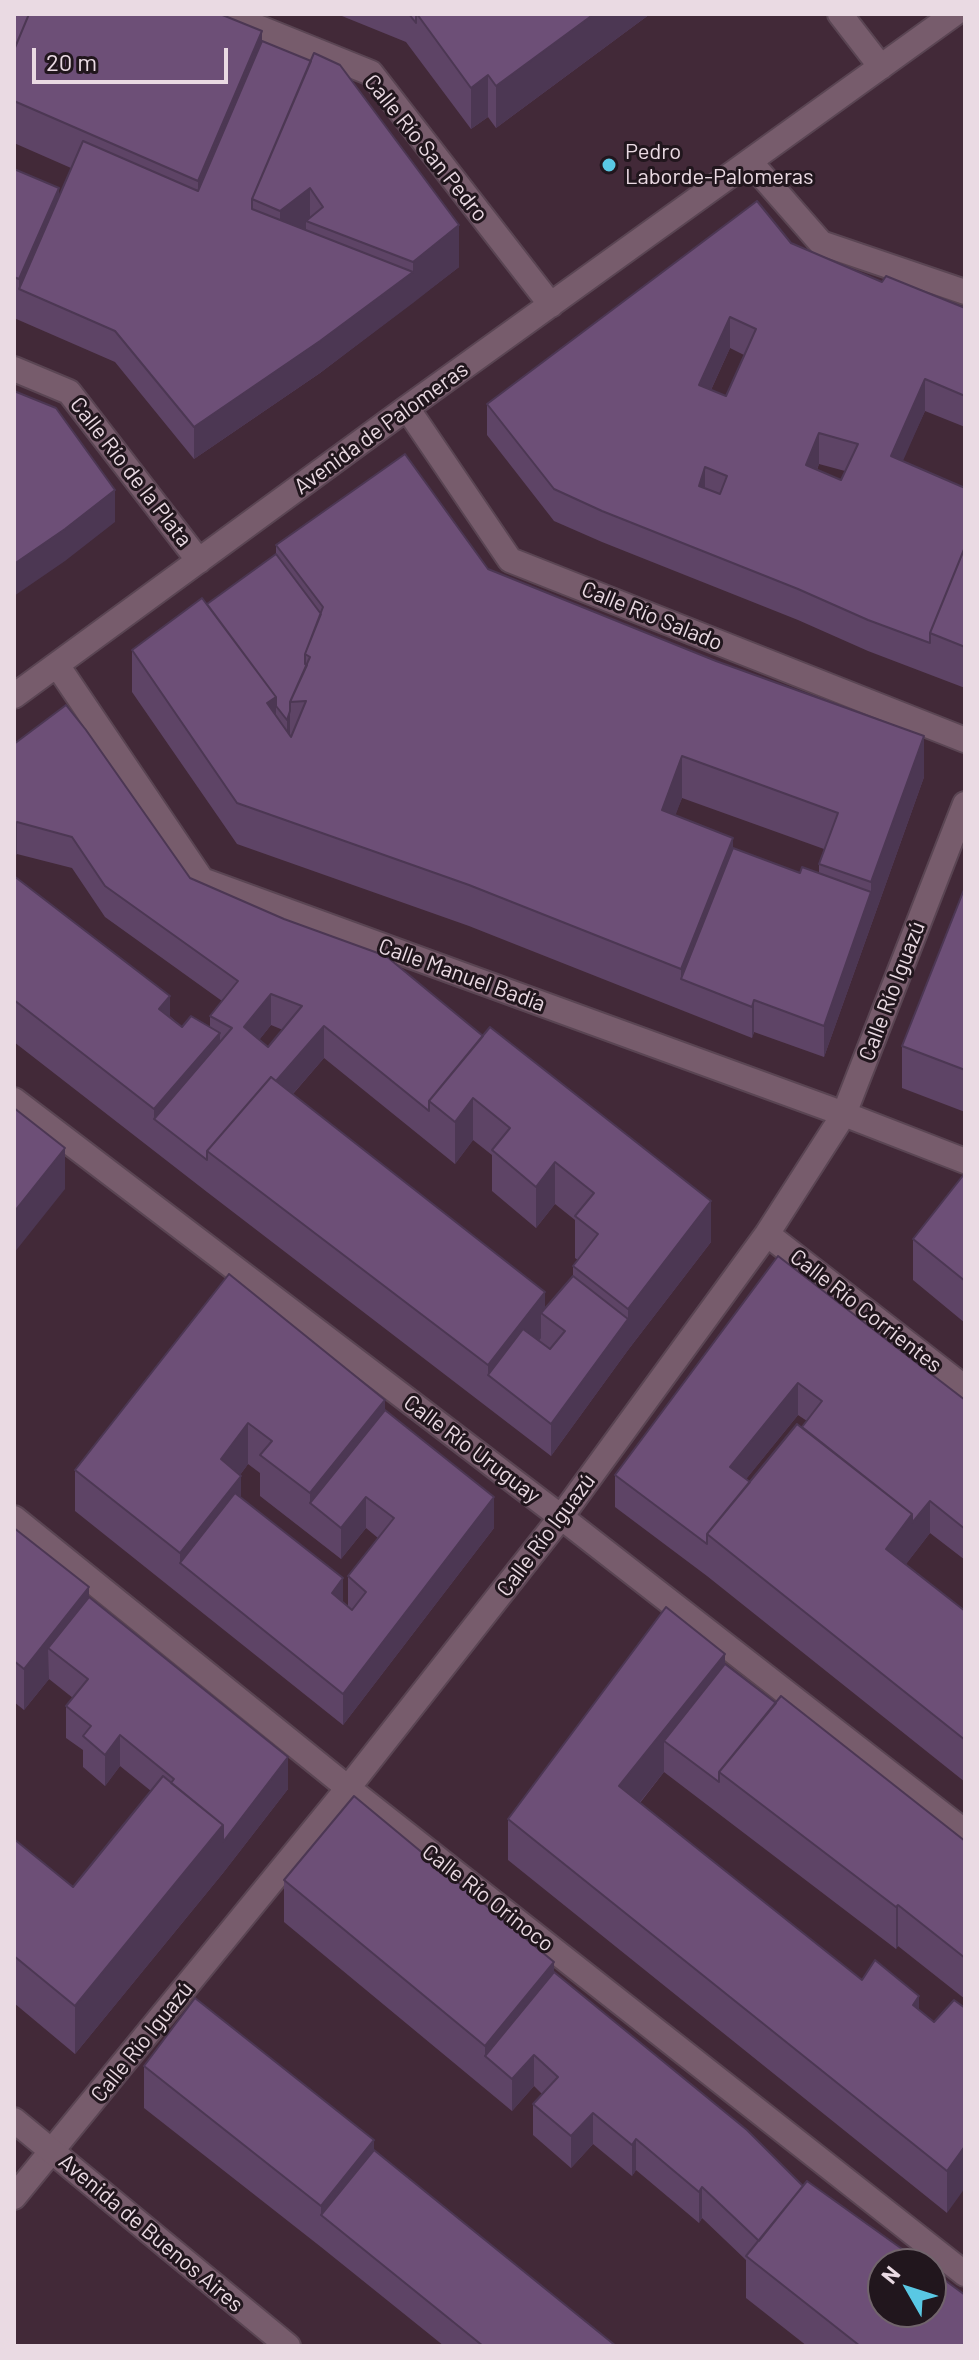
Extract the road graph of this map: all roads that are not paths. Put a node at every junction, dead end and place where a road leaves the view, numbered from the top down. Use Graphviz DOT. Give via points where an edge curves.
graph roads {
  1 [pos="225,14"];
  2 [pos="840,14"];
  3 [pos="954,14"];
  4 [pos="881,67"];
  5 [pos="751,163"];
  6 [pos="965,292"];
  7 [pos="551,305"];
  8 [pos="14,369"];
  9 [pos="407,408"];
  10 [pos="199,561"];
  11 [pos="57,665"];
  12 [pos="14,696"];
  13 [pos="965,740"];
  14 [pos="965,804"];
  15 [pos="14,1100"];
  16 [pos="844,1114"];
  17 [pos="965,1161"];
  18 [pos="767,1234"];
  19 [pos="965,1388"];
  20 [pos="561,1517"];
  21 [pos="14,1518"];
  22 [pos="348,1788"];
  23 [pos="965,1832"];
  24 [pos="14,2120"];
  25 [pos="53,2151"];
  26 [pos="14,2197"];
  27 [pos="965,2273"];
  28 [pos="947,2286"];
  29 [pos="288,2346"];
  1 -- 7 [label="street, Calle Río San Pedro" via="371,73"];
  2 -- 4 [label="street"];
  3 -- 4 [label="street, Avenida de Palomeras"];
  4 -- 5 [label="street, Avenida de Palomeras"];
  5 -- 6 [label="street" via="821,243"];
  5 -- 7 [label="street, Avenida de Palomeras"];
  7 -- 9 [label="street, Avenida de Palomeras"];
  8 -- 10 [label="street, Calle Río de la Plata" via="69,392"];
  9 -- 10 [label="street, Avenida de Palomeras"];
  9 -- 13 [label="street, Calle Río Salado" via="510,560"];
  10 -- 11 [label="street, Avenida de Palomeras"];
  11 -- 12 [label="street, Avenida de Palomeras"];
  11 -- 16 [label="street, Calle Manuel Badía" via="202,880"];
  14 -- 16 [label="street, Calle Río Iguazú"];
  15 -- 20 [label="street, Calle Río Uruguay"];
  16 -- 17 [label="street, Calle Manuel Badía"];
  16 -- 18 [label="street, Calle Río Iguazú"];
  18 -- 19 [label="street, Calle Río Corrientes"];
  18 -- 20 [label="street, Calle Río Iguazú"];
  20 -- 22 [label="street, Calle Río Iguazú"];
  20 -- 23 [label="street, Calle Río Uruguay"];
  21 -- 22 [label="street, Calle Río Orinoco"];
  22 -- 25 [label="street, Calle Río Iguazú"];
  22 -- 27 [label="street, Calle Río Orinoco"];
  24 -- 25 [label="street, Avenida de Buenos Aires"];
  25 -- 26 [label="street, Calle Río Iguazú"];
  25 -- 29 [label="street, Avenida de Buenos Aires"];
  27 -- 28 [label="street"];
}
